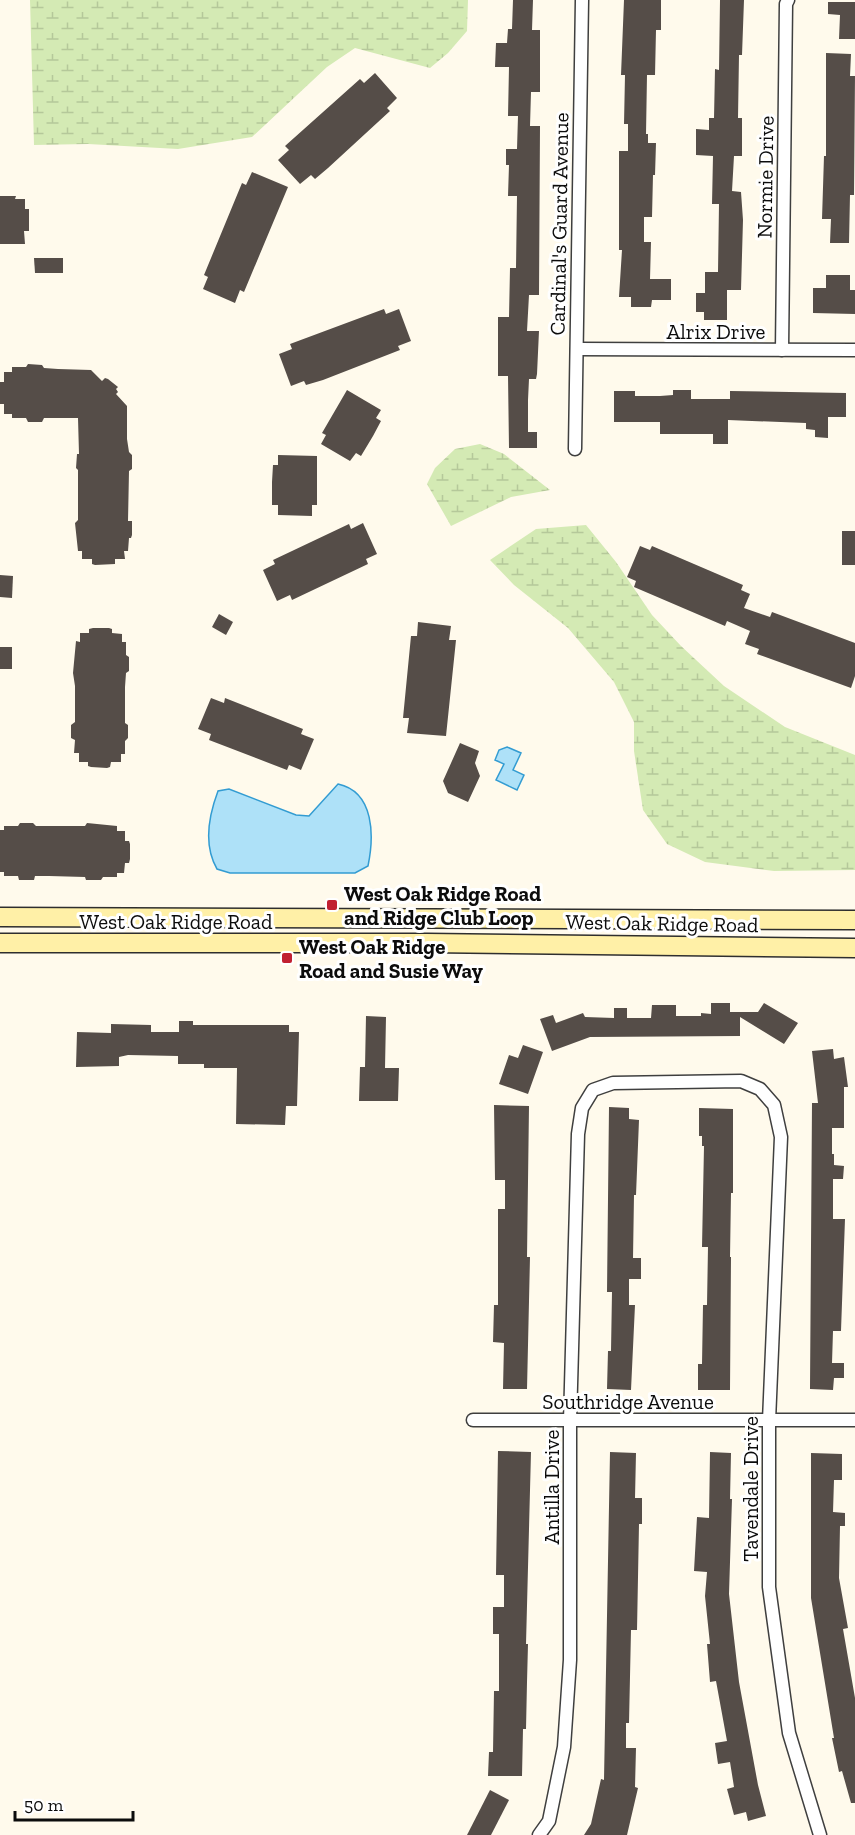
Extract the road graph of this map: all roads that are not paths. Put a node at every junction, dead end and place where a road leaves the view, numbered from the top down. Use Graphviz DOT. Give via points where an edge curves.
graph roads {
  1 [pos="582,0"];
  2 [pos="787,2"];
  3 [pos="577,349"];
  4 [pos="782,350"];
  5 [pos="855,351"];
  6 [pos="575,448"];
  7 [pos="0,917"];
  8 [pos="426,919"];
  9 [pos="855,920"];
  10 [pos="0,943"];
  11 [pos="427,943"];
  12 [pos="855,948"];
  13 [pos="782,1137"];
  14 [pos="473,1420"];
  15 [pos="855,1420"];
  16 [pos="570,1421"];
  17 [pos="769,1421"];
  18 [pos="539,1835"];
  19 [pos="820,1835"];
  1 -- 3 [label="street, Cardinal's Guard Avenue"];
  2 -- 4 [label="street, Normie Drive"];
  3 -- 4 [label="street, Alrix Drive"];
  3 -- 6 [label="street, Cardinal's Guard Avenue"];
  4 -- 5 [label="street, Alrix Drive"];
  7 -- 8 [label="street, West Oak Ridge Road"];
  8 -- 9 [label="street, West Oak Ridge Road"];
  8 -- 11 [label="street"];
  10 -- 11 [label="street, West Oak Ridge Road"];
  11 -- 12 [label="street, West Oak Ridge Road"];
  13 -- 16 [label="street, Antilla Drive" via="774,1106 760,1089 741,1081 613,1083 593,1090 582,1108 578,1134"];
  13 -- 17 [label="street, Tavendale Drive"];
  14 -- 16 [label="street, Southridge Avenue"];
  15 -- 17 [label="street, Southridge Avenue"];
  16 -- 17 [label="street, Southridge Avenue"];
  16 -- 18 [label="street, Antilla Drive" via="570,1660 564,1747 549,1821"];
  17 -- 19 [label="street, Tavendale Drive" via="769,1587 789,1733"];
}
